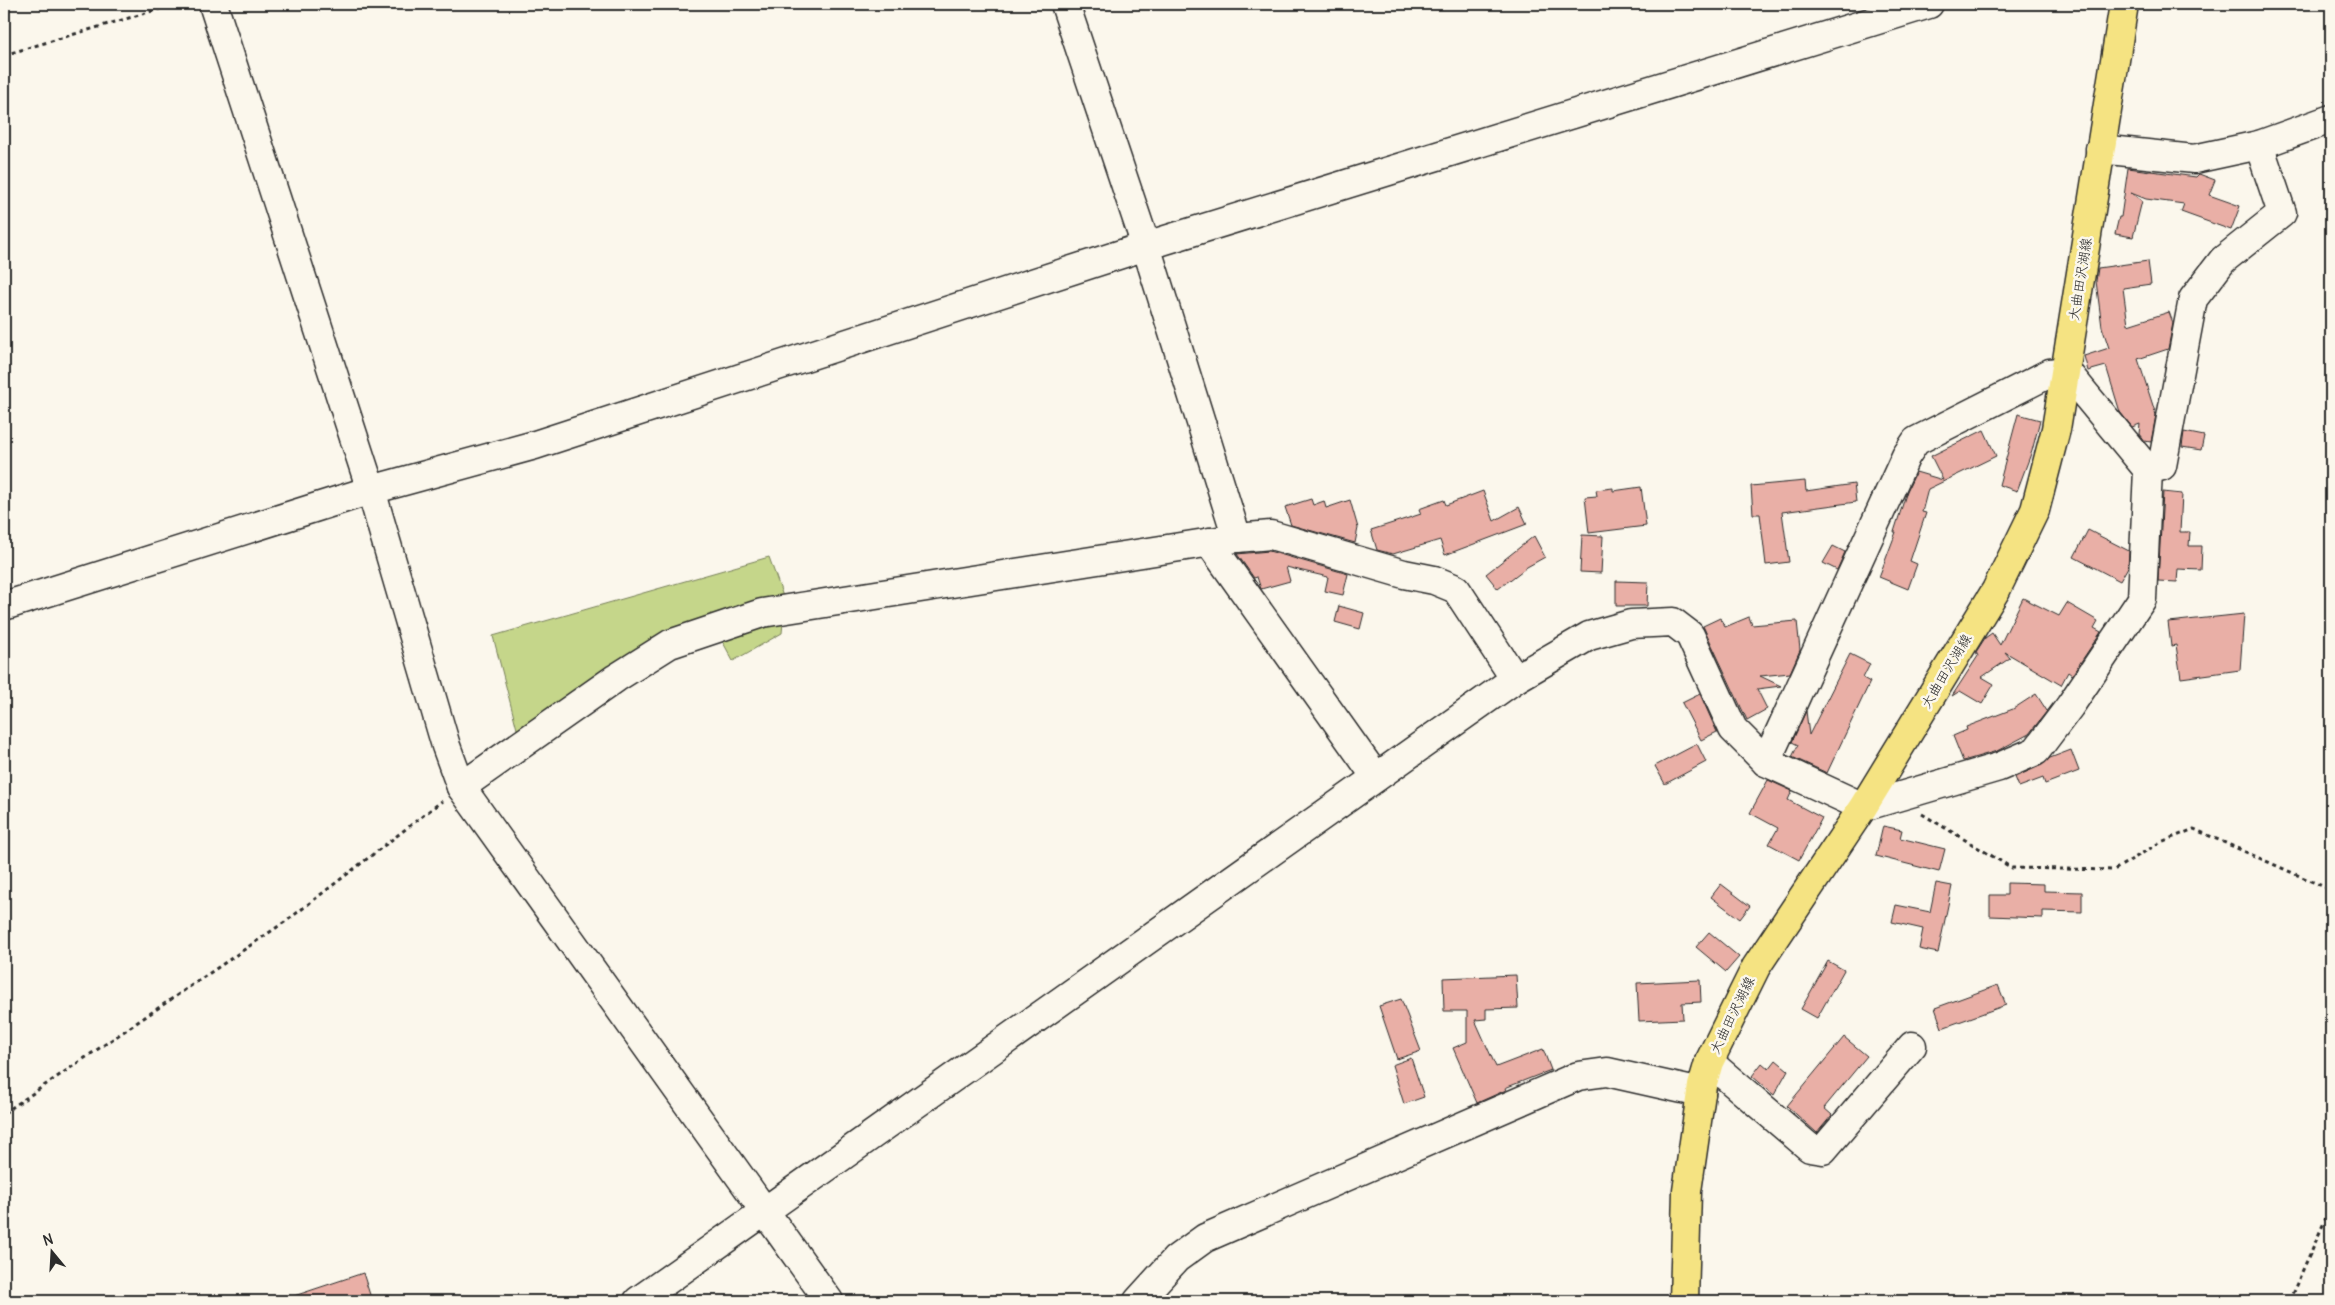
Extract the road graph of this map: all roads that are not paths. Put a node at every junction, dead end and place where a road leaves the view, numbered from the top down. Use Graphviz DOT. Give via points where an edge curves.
graph roads {
  1 [pos="213,4"];
  2 [pos="1065,4"];
  3 [pos="1928,4"];
  4 [pos="2124,4"];
  5 [pos="2331,119"];
  6 [pos="2259,145"];
  7 [pos="2100,149"];
  8 [pos="1146,246"];
  9 [pos="2066,371"];
  10 [pos="2148,470"];
  11 [pos="371,490"];
  12 [pos="1237,538"];
  13 [pos="1209,542"];
  14 [pos="4,606"];
  15 [pos="1515,679"];
  16 [pos="1766,762"];
  17 [pos="1376,777"];
  18 [pos="461,787"];
  19 [pos="1863,807"];
  20 [pos="1912,1046"];
  21 [pos="1709,1062"];
  22 [pos="1701,1093"];
  23 [pos="763,1212"];
  24 [pos="638,1301"];
  25 [pos="828,1301"];
  26 [pos="1138,1301"];
  27 [pos="1684,1301"];
  1 -- 11 [label="street"];
  2 -- 8 [label="street"];
  3 -- 8 [label="street"];
  4 -- 7 [label="main road, 大曲田沢湖線"];
  5 -- 6 [label="street"];
  6 -- 7 [label="street" via="2194,160"];
  6 -- 10 [label="street" via="2282,213 2222,260 2193,299 2162,466"];
  7 -- 9 [label="main road, 大曲田沢湖線"];
  8 -- 11 [label="street" via="535,445"];
  8 -- 12 [label="street"];
  9 -- 10 [label="street"];
  9 -- 16 [label="street" via="2050,373 1916,441"];
  9 -- 19 [label="main road, 大曲田沢湖線" via="2056,429 2035,510 1996,590"];
  10 -- 19 [label="street" via="2142,599 2036,751 1999,767"];
  11 -- 14 [label="street"];
  11 -- 18 [label="street"];
  12 -- 13 [label="street"];
  12 -- 15 [label="street" via="1271,536 1434,580 1456,589"];
  13 -- 17 [label="street"];
  13 -- 18 [label="street" via="762,613 670,644"];
  15 -- 16 [label="street" via="1589,636 1631,624 1673,622 1690,635 1733,728"];
  15 -- 17 [label="street"];
  16 -- 19 [label="street"];
  17 -- 23 [label="street"];
  18 -- 23 [label="street"];
  19 -- 21 [label="main road, 大曲田沢湖線" via="1756,967"];
  20 -- 21 [label="street" via="1823,1150 1810,1148"];
  21 -- 22 [label="main road, 大曲田沢湖線"];
  22 -- 26 [label="street" via="1608,1072 1578,1076 1205,1238 1176,1259"];
  22 -- 27 [label="main road, 大曲田沢湖線" via="1687,1191"];
  23 -- 24 [label="street"];
  23 -- 25 [label="street"];
}
